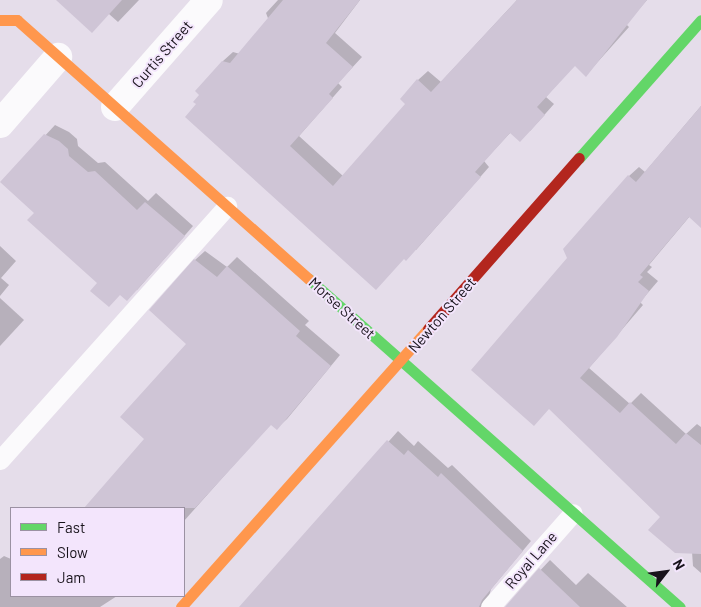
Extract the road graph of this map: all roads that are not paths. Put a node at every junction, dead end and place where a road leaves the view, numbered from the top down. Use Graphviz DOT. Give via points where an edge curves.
graph roads {
  1 [pos="209,0"];
  2 [pos="0,20"];
  3 [pos="701,20"];
  4 [pos="58,57"];
  5 [pos="115,108"];
  6 [pos="0,124"];
  7 [pos="227,206"];
  8 [pos="402,361"];
  9 [pos="0,460"];
  10 [pos="572,513"];
  11 [pos="180,607"];
  12 [pos="490,607"];
  13 [pos="680,607"];
  1 -- 5 [label="street, Curtis Street"];
  2 -- 4 [label="street, Morse Street" via="17,20"];
  3 -- 8 [label="street, Newton Street"];
  4 -- 5 [label="street, Morse Street"];
  4 -- 6 [label="street"];
  5 -- 7 [label="street, Morse Street"];
  7 -- 8 [label="street, Morse Street"];
  7 -- 9 [label="lane"];
  8 -- 10 [label="street, Morse Street"];
  8 -- 11 [label="street, Newton Street"];
  10 -- 12 [label="lane, Royal Lane"];
  10 -- 13 [label="street, Morse Street"];
}
